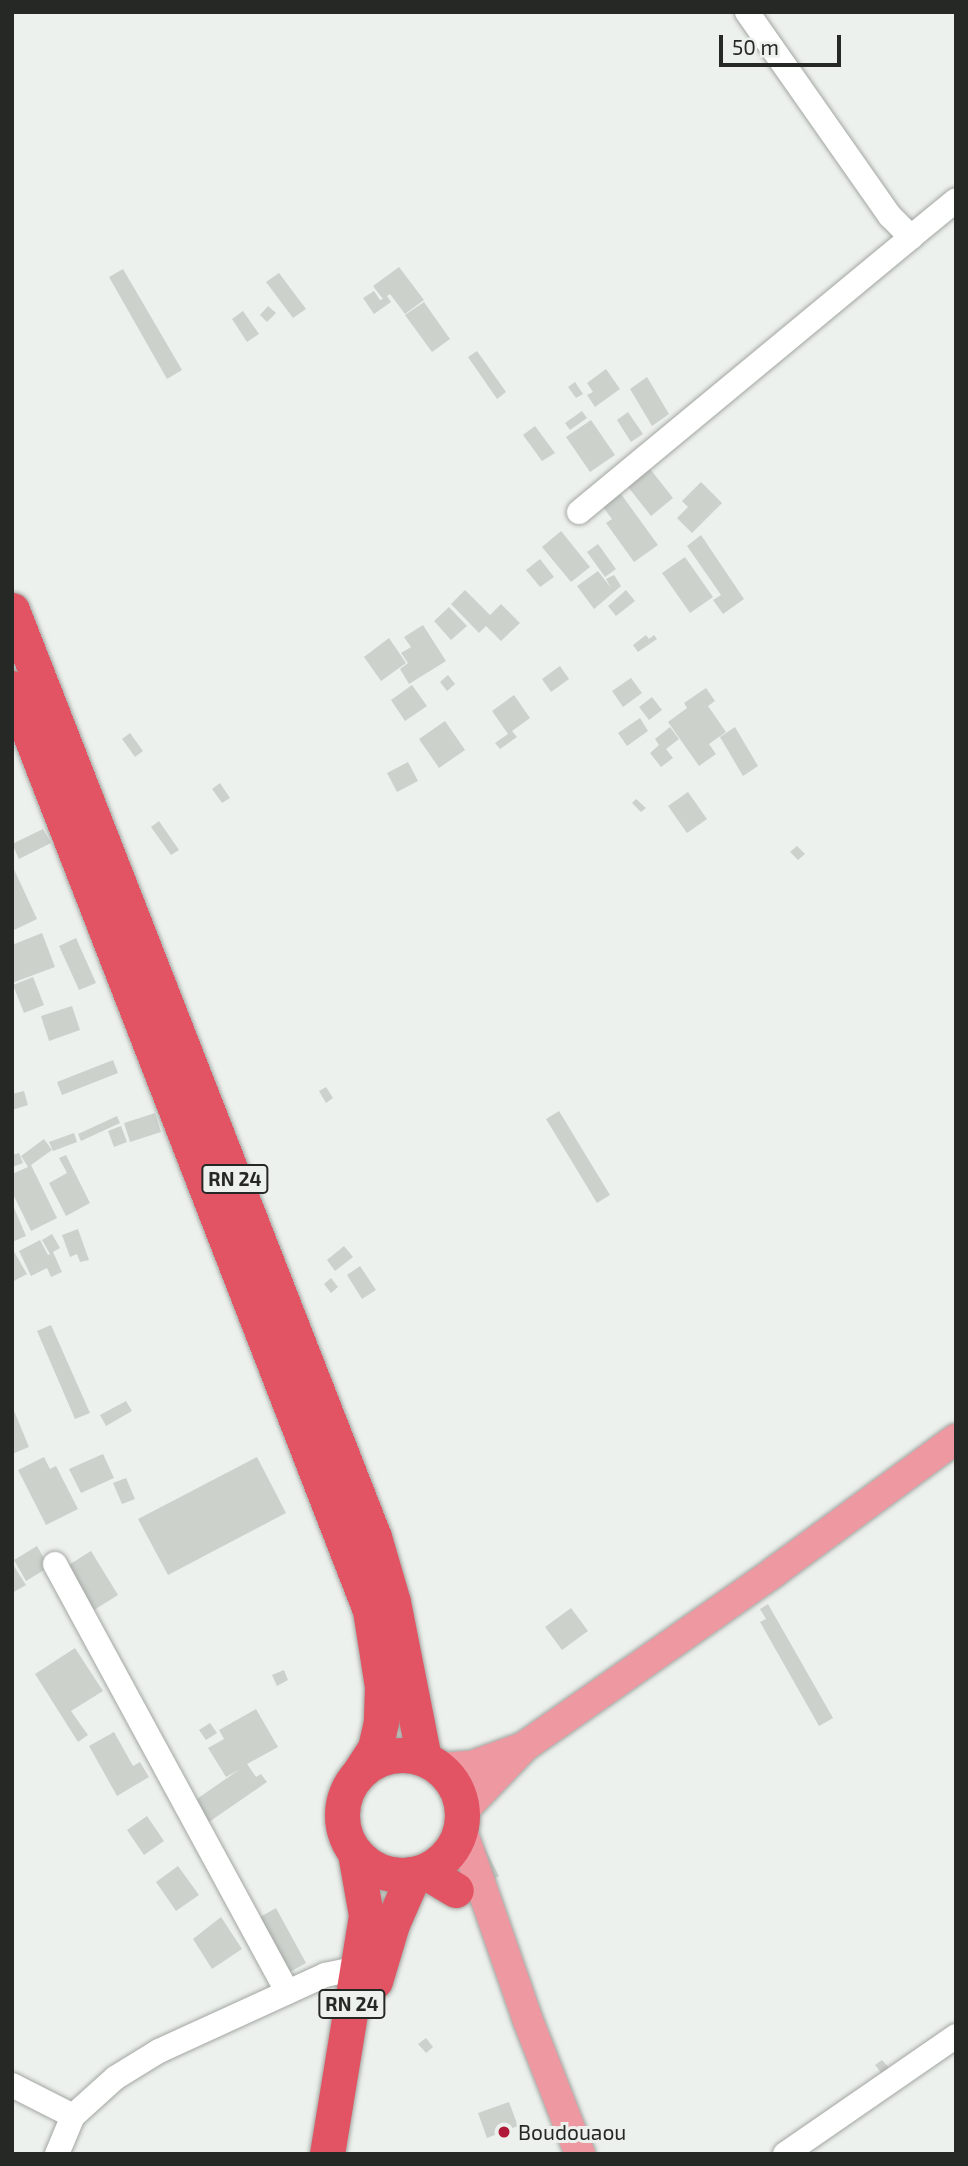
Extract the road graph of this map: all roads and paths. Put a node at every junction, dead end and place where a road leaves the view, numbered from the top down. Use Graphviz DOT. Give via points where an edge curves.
graph roads {
  1 [pos="747,12"];
  2 [pos="956,200"];
  3 [pos="911,237"];
  4 [pos="579,512"];
  5 [pos="12,610"];
  6 [pos="12,688"];
  7 [pos="956,1439"];
  8 [pos="55,1564"];
  9 [pos="525,1746"];
  10 [pos="431,1763"];
  11 [pos="359,1773"];
  12 [pos="461,1820"];
  13 [pos="355,1853"];
  14 [pos="419,1873"];
  15 [pos="456,1890"];
  16 [pos="398,1911"];
  17 [pos="495,1924"];
  18 [pos="358,1968"];
  19 [pos="287,1992"];
  20 [pos="956,2036"];
  21 [pos="12,2085"];
  22 [pos="73,2116"];
  23 [pos="57,2154"];
  24 [pos="327,2154"];
  25 [pos="345,2154"];
  26 [pos="580,2154"];
  27 [pos="785,2154"];
  1 -- 3 [label="street" via="890,216"];
  2 -- 3 [label="street"];
  3 -- 4 [label="street"];
  5 -- 10 [label="highway, RN 24" via="374,1537"];
  6 -- 11 [label="highway, RN 24" via="370,1609 382,1687 381,1722 375,1748"];
  7 -- 9 [label="main road"];
  8 -- 19 [label="street"];
  9 -- 10 [label="main road" via="471,1766"];
  9 -- 12 [label="main road"];
  10 -- 11 [label="highway" via="389,1756"];
  10 -- 12 [label="highway" via="458,1795"];
  11 -- 13 [label="highway" via="348,1787 342,1821"];
  12 -- 14 [label="highway" via="447,1854"];
  12 -- 17 [label="main road"];
  13 -- 14 [label="highway" via="382,1872"];
  13 -- 18 [label="highway, RN 24" via="366,1915"];
  14 -- 15 [label="highway"];
  14 -- 16 [label="highway, RN 24"];
  15 -- 16 [label="main road" via="418,1893"];
  15 -- 17 [label="main road"];
  16 -- 25 [label="highway, RN 24" via="379,1962"];
  17 -- 26 [label="main road"];
  18 -- 19 [label="street" via="325,1975"];
  18 -- 24 [label="highway, RN 24"];
  19 -- 22 [label="street" via="159,2051 115,2078"];
  20 -- 27 [label="street"];
  21 -- 22 [label="street"];
  22 -- 23 [label="street"];
}
